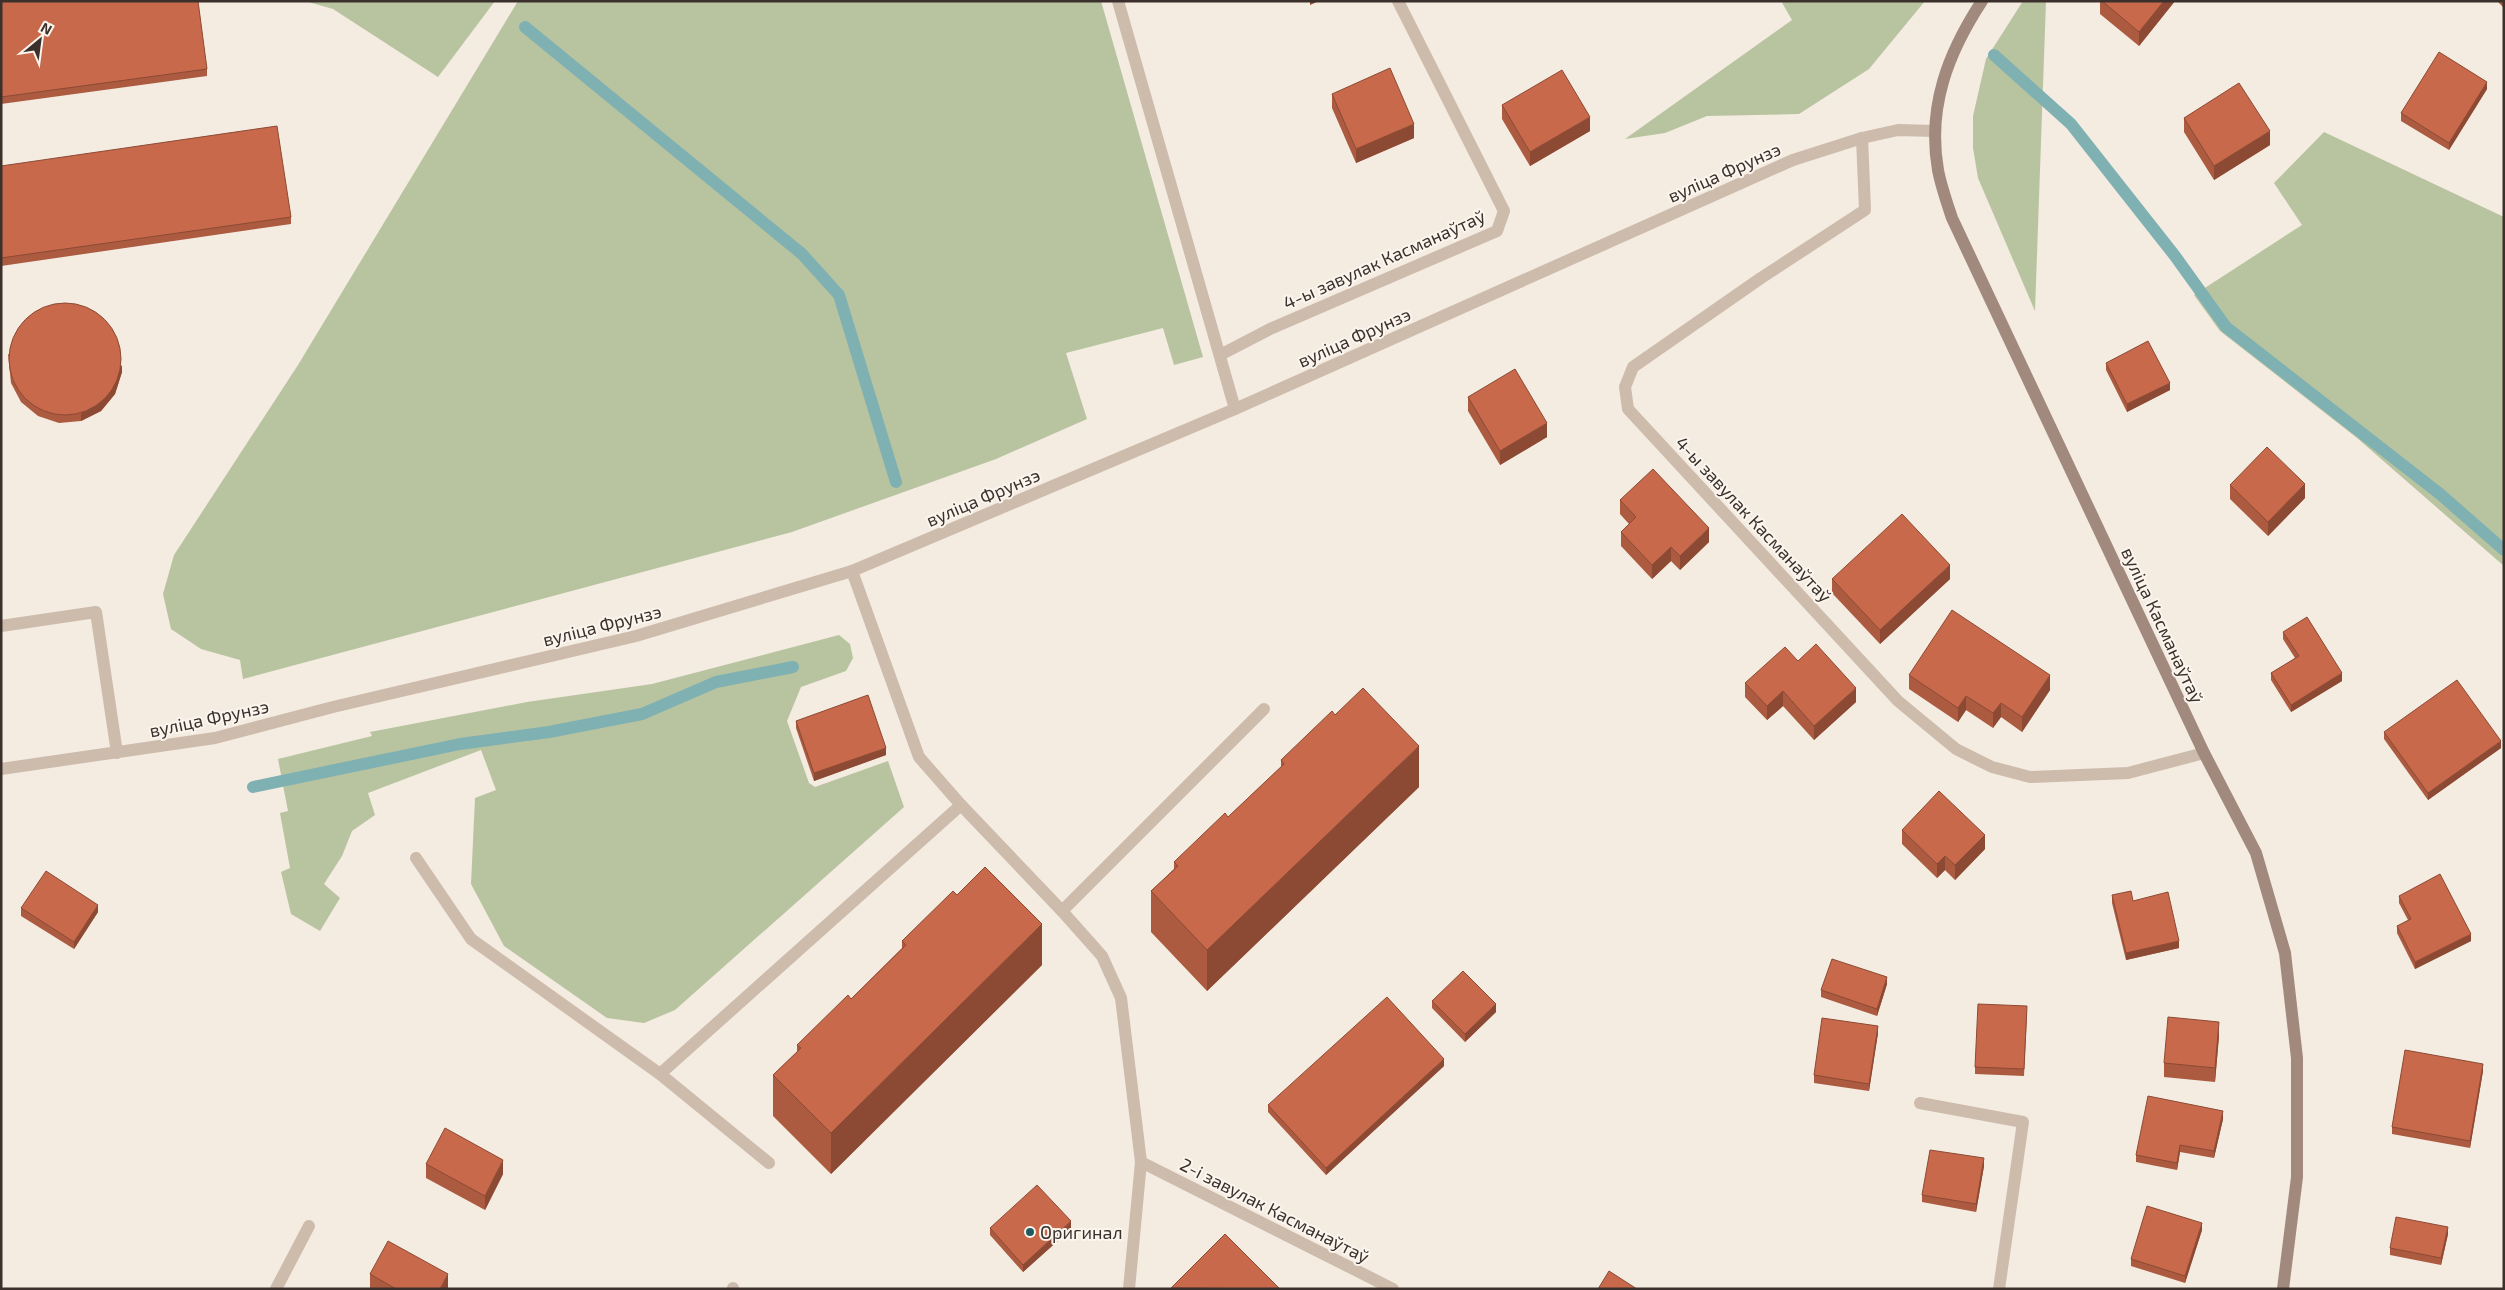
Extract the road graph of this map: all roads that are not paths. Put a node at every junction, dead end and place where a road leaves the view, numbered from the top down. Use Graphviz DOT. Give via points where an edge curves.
graph roads {
  1 [pos="1118,1"];
  2 [pos="1398,1"];
  3 [pos="1982,1"];
  4 [pos="1935,131"];
  5 [pos="1862,138"];
  6 [pos="1220,356"];
  7 [pos="1236,409"];
  8 [pos="852,571"];
  9 [pos="1,626"];
  10 [pos="1264,709"];
  11 [pos="117,753"];
  12 [pos="2204,753"];
  13 [pos="1,769"];
  14 [pos="961,805"];
  15 [pos="416,858"];
  16 [pos="1062,911"];
  17 [pos="660,1074"];
  18 [pos="1920,1104"];
  19 [pos="1141,1162"];
  20 [pos="769,1164"];
  21 [pos="309,1226"];
  22 [pos="276,1289"];
  23 [pos="1129,1289"];
  24 [pos="1393,1289"];
  25 [pos="1999,1289"];
  26 [pos="2283,1289"];
  1 -- 6 [label="street"];
  2 -- 6 [label="street, 4-ы завулак Касманаўтаў" via="1504,211 1497,231 1270,329"];
  3 -- 4 [label="main road, вуліца Касманаўтаў" via="1961,34 1942,79"];
  4 -- 5 [label="street, вуліца Фрунзэ" via="1898,130"];
  4 -- 12 [label="main road, вуліца Касманаўтаў" via="1938,171 1952,218"];
  5 -- 7 [label="street, вуліца Фрунзэ" via="1793,160"];
  5 -- 12 [label="street, 4-ы завулак Касманаўтаў" via="1864,210 1633,367 1625,388 1628,409 1898,701 1956,749 1992,767 2030,777 2128,773"];
  6 -- 7 [label="street"];
  7 -- 8 [label="street, вуліца Фрунзэ"];
  8 -- 11 [label="street, вуліца Фрунзэ" via="636,636 215,738"];
  8 -- 14 [label="street" via="919,757"];
  9 -- 11 [label="street" via="96,612"];
  10 -- 16 [label="street"];
  11 -- 13 [label="street, вуліца Фрунзэ"];
  12 -- 26 [label="main road, вуліца Касманаўтаў" via="2256,853 2285,953 2297,1058 2297,1177"];
  14 -- 16 [label="street"];
  14 -- 17 [label="street"];
  15 -- 17 [label="street" via="471,939"];
  16 -- 19 [label="street" via="1102,956 1121,998"];
  17 -- 20 [label="street"];
  18 -- 25 [label="street" via="2023,1122"];
  19 -- 23 [label="street"];
  19 -- 24 [label="street, 2-і завулак Касманаўтаў"];
  21 -- 22 [label="street"];
}
